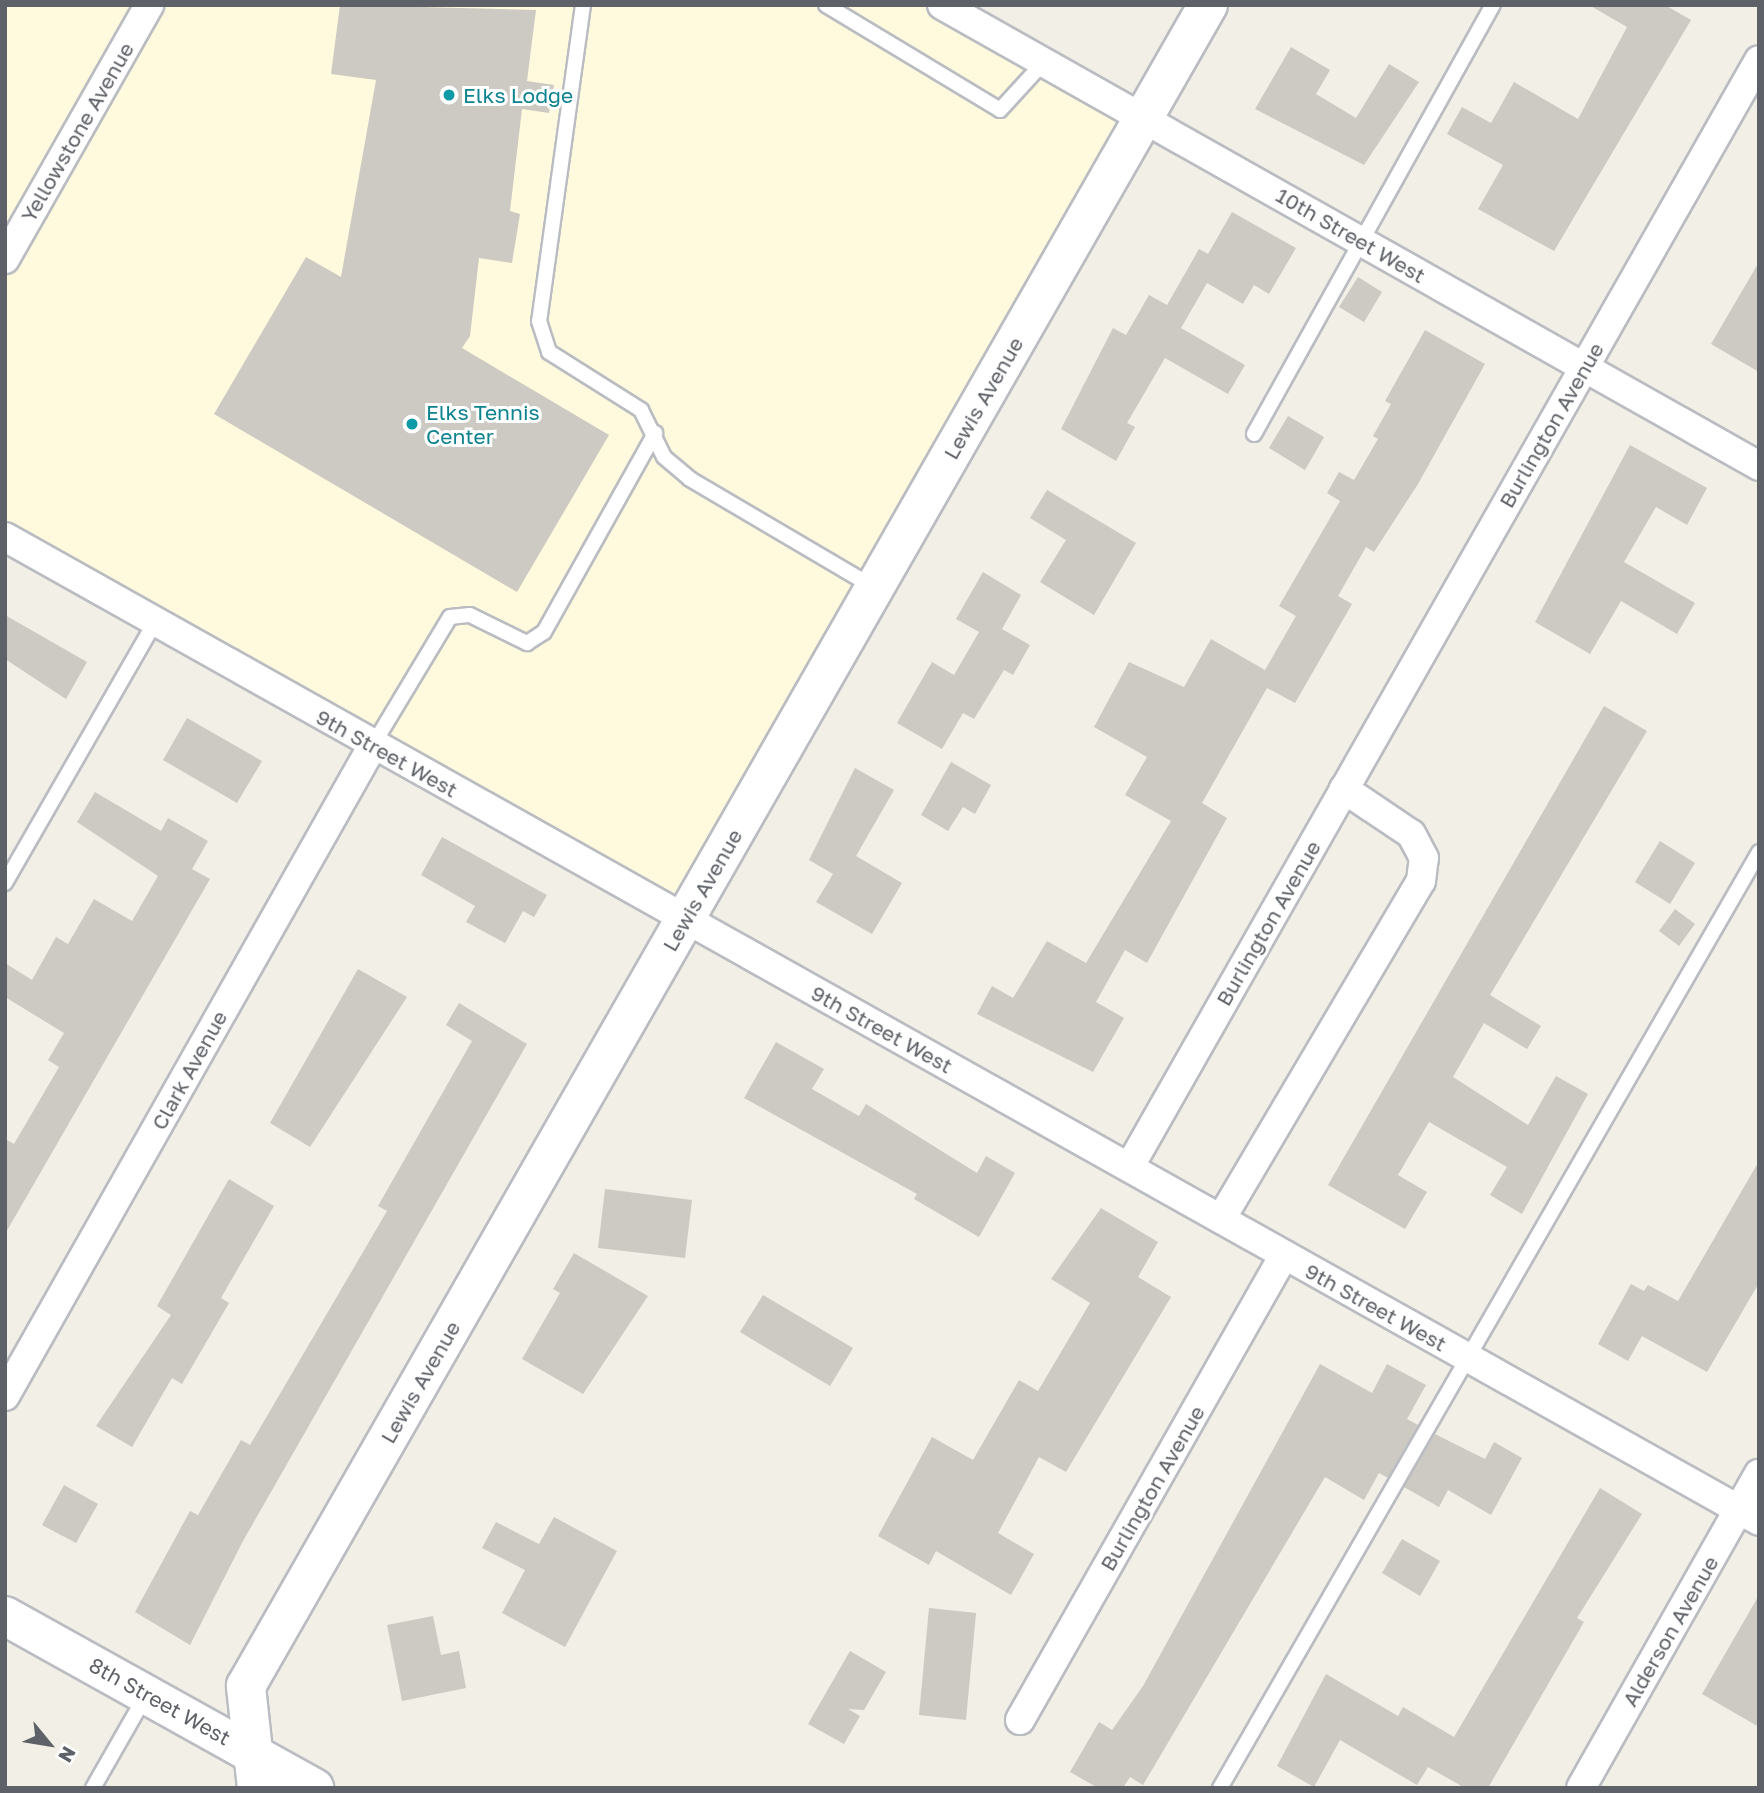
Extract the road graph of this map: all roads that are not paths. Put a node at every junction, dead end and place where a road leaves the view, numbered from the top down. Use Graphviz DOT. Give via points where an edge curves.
graph roads {
  1 [pos="149,5"];
  2 [pos="583,5"];
  3 [pos="826,5"];
  4 [pos="942,5"];
  5 [pos="1208,5"];
  6 [pos="1493,5"];
  7 [pos="1759,60"];
  8 [pos="1044,62"];
  9 [pos="1144,118"];
  10 [pos="1361,241"];
  11 [pos="5,259"];
  12 [pos="1584,367"];
  13 [pos="655,433"];
  14 [pos="1254,434"];
  15 [pos="1759,466"];
  16 [pos="5,537"];
  17 [pos="874,588"];
  18 [pos="155,622"];
  19 [pos="373,745"];
  20 [pos="1344,789"];
  21 [pos="1759,852"];
  22 [pos="5,883"];
  23 [pos="685,920"];
  24 [pos="1130,1166"];
  25 [pos="1221,1219"];
  26 [pos="1284,1255"];
  27 [pos="1467,1358"];
  28 [pos="5,1396"];
  29 [pos="1759,1474"];
  30 [pos="1749,1515"];
  31 [pos="5,1616"];
  32 [pos="147,1694"];
  33 [pos="1020,1720"];
  34 [pos="255,1770"];
  35 [pos="93,1788"];
  36 [pos="314,1788"];
  37 [pos="1220,1788"];
  38 [pos="1581,1788"];
  1 -- 11 [label="street, Yellowstone Avenue"];
  2 -- 13 [label="lane" via="539,321 549,352 641,410"];
  3 -- 8 [label="lane" via="1000,110"];
  4 -- 8 [label="street, 10th Street West"];
  5 -- 9 [label="street, Lewis Avenue"];
  6 -- 10 [label="lane"];
  7 -- 12 [label="street, Burlington Avenue"];
  8 -- 9 [label="street, 10th Street West"];
  9 -- 10 [label="street, 10th Street West"];
  9 -- 17 [label="street, Lewis Avenue"];
  10 -- 12 [label="street, 10th Street West"];
  10 -- 14 [label="lane"];
  12 -- 15 [label="street, 10th Street West"];
  12 -- 20 [label="street, Burlington Avenue"];
  13 -- 17 [label="lane" via="664,457 690,479"];
  13 -- 19 [label="lane" via="544,632 527,643 470,615 450,617"];
  16 -- 18 [label="street, 9th Street West"];
  17 -- 23 [label="street, Lewis Avenue"];
  18 -- 19 [label="street, 9th Street West"];
  18 -- 22 [label="lane"];
  19 -- 23 [label="street, 9th Street West"];
  19 -- 28 [label="street, Clark Avenue"];
  20 -- 24 [label="street, Burlington Avenue"];
  20 -- 25 [label="street" via="1411,834 1424,858 1421,881"];
  21 -- 27 [label="lane"];
  23 -- 24 [label="street, 9th Street West"];
  23 -- 34 [label="street, Lewis Avenue" via="246,1686"];
  24 -- 25 [label="street, 9th Street West"];
  25 -- 26 [label="street, 9th Street West"];
  26 -- 27 [label="street, 9th Street West"];
  26 -- 33 [label="street, Burlington Avenue"];
  27 -- 30 [label="street, 9th Street West"];
  27 -- 37 [label="lane"];
  29 -- 30 [label="street, Alderson Avenue"];
  30 -- 38 [label="street, Alderson Avenue"];
  31 -- 32 [label="street, 8th Street West"];
  32 -- 34 [label="street, 8th Street West"];
  32 -- 35 [label="lane"];
  34 -- 36 [label="street, 8th Street West"];
}
